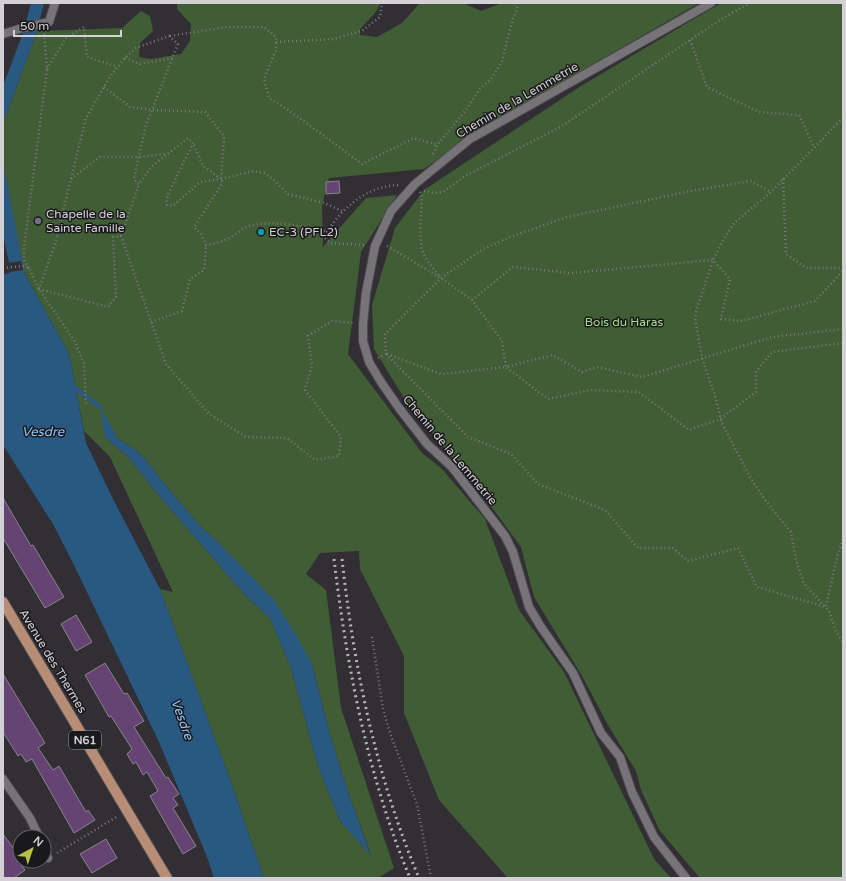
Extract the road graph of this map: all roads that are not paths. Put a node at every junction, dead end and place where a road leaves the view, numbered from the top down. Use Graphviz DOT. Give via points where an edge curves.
graph roads {
  1 [pos="55,3"];
  2 [pos="711,3"];
  3 [pos="3,34"];
  4 [pos="3,602"];
  5 [pos="3,778"];
  6 [pos="35,829"];
  7 [pos="167,878"];
  8 [pos="686,878"];
  1 -- 3 [label="street" via="50,22"];
  2 -- 8 [label="street, Chemin de la Lemmetrie" via="470,139 415,184 390,212 375,246 363,324 363,341 369,362 403,414 427,444 452,468 505,536 513,552 529,607 573,673 602,733 620,757 632,792 654,837"];
  4 -- 7 [label="main road, Avenue des Thermes / N61"];
  5 -- 6 [label="street"];
}
